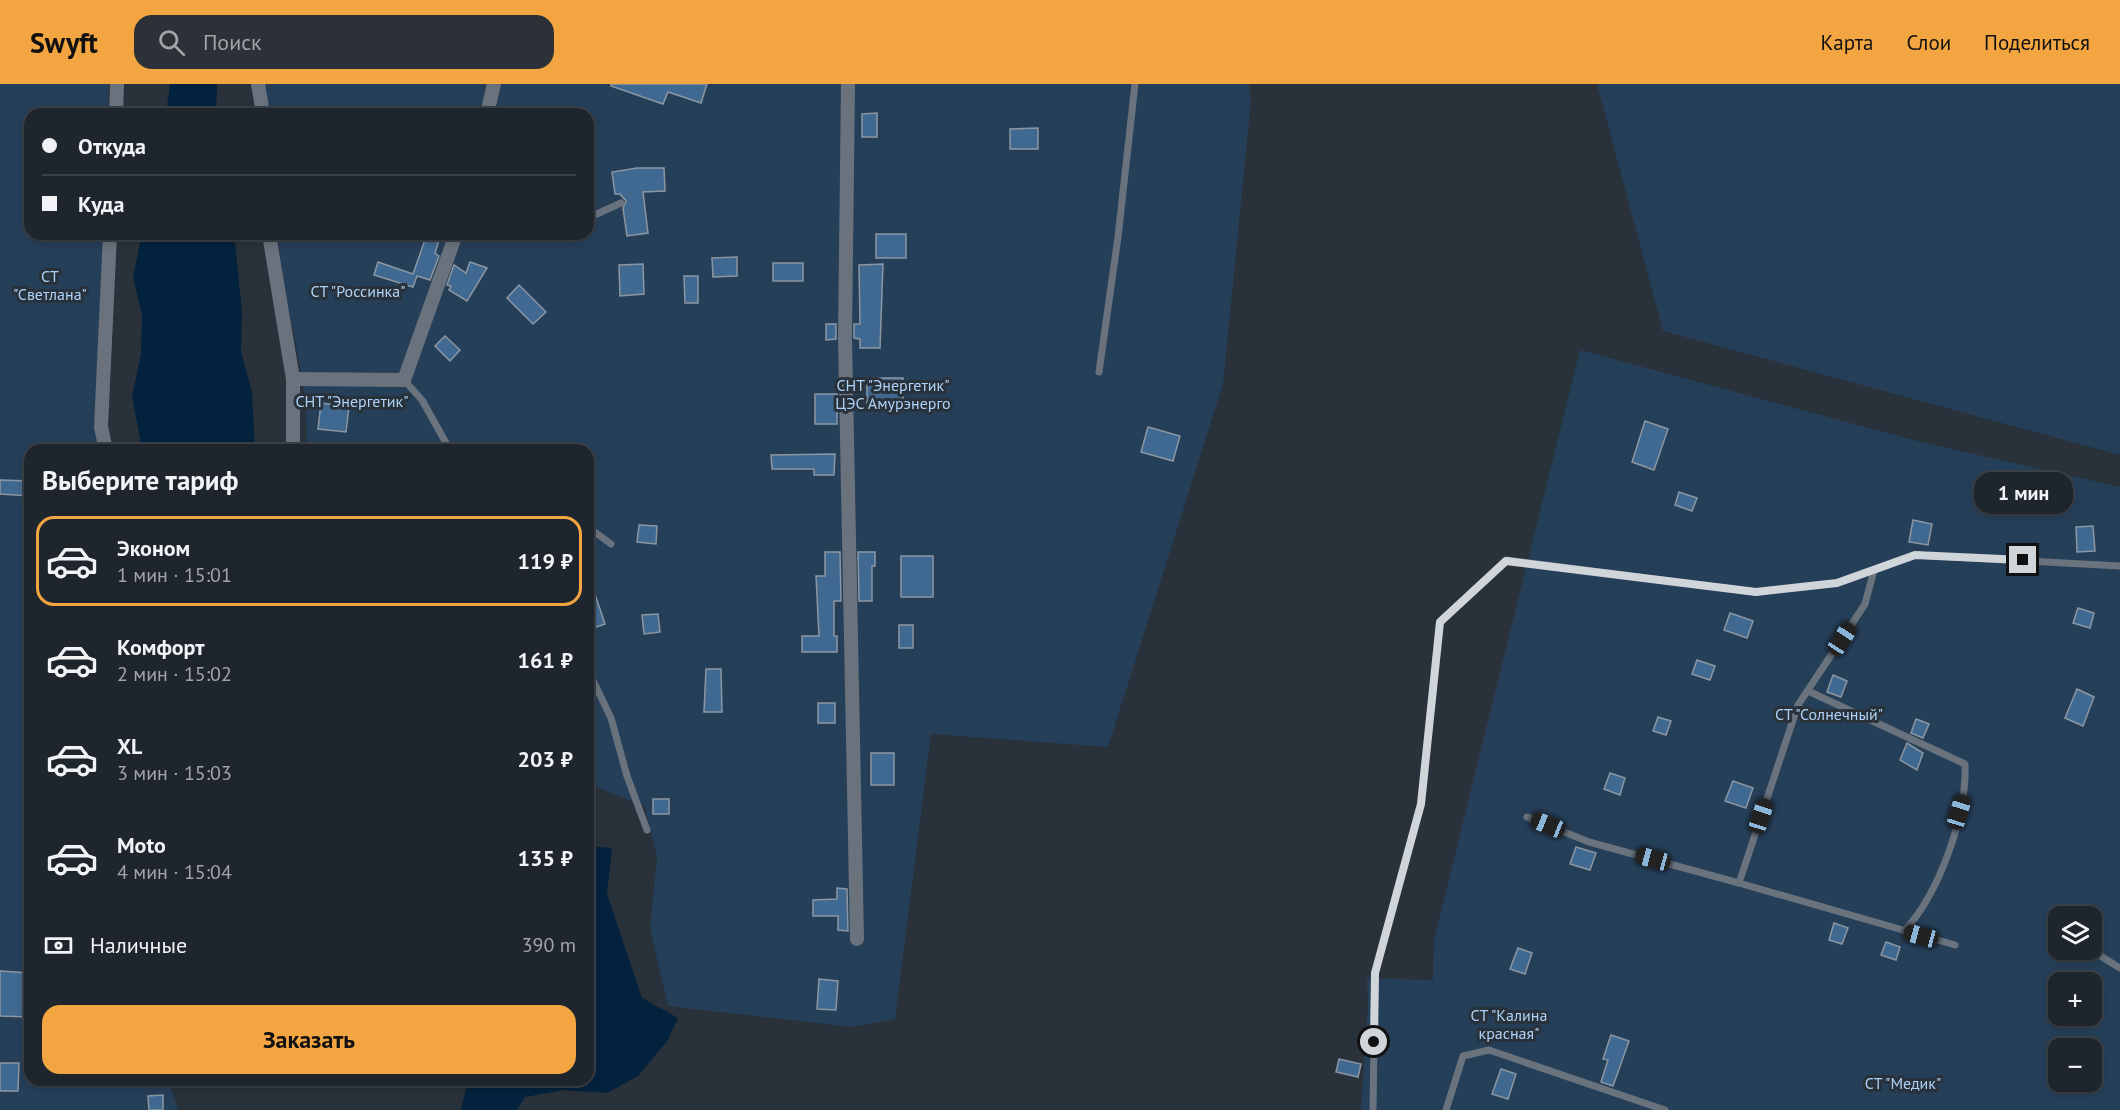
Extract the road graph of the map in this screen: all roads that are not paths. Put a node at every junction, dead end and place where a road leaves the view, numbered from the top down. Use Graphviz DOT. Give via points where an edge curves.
graph roads {
  1 [pos="117,84"];
  2 [pos="258,84"];
  3 [pos="494,84"];
  4 [pos="848,84"];
  5 [pos="1135,84"];
  6 [pos="116,108"];
  7 [pos="261,108"];
  8 [pos="488,108"];
  9 [pos="621,203"];
  10 [pos="594,215"];
  11 [pos="110,240"];
  12 [pos="270,240"];
  13 [pos="454,240"];
  14 [pos="1099,372"];
  15 [pos="293,379"];
  16 [pos="404,380"];
  17 [pos="105,444"];
  18 [pos="293,444"];
  19 [pos="447,444"];
  20 [pos="594,531"];
  21 [pos="611,544"];
  22 [pos="2120,566"];
  23 [pos="1874,570"];
  24 [pos="594,683"];
  25 [pos="1808,691"];
  26 [pos="1527,817"];
  27 [pos="647,830"];
  28 [pos="1739,883"];
  29 [pos="1904,931"];
  30 [pos="857,939"];
  31 [pos="1955,945"];
  32 [pos="2102,957"];
  33 [pos="2120,968"];
  34 [pos="1374,1110"];
  35 [pos="1446,1110"];
  36 [pos="1665,1110"];
  1 -- 6 [label="street"];
  2 -- 7 [label="street"];
  3 -- 8 [label="street"];
  4 -- 30 [label="street" via="844,338"];
  5 -- 14 [label="lane"];
  9 -- 10 [label="lane"];
  11 -- 17 [label="street" via="101,427"];
  12 -- 15 [label="street"];
  13 -- 16 [label="street"];
  15 -- 16 [label="street"];
  15 -- 18 [label="street"];
  16 -- 19 [label="lane" via="422,400"];
  20 -- 21 [label="lane"];
  22 -- 23 [label="lane" via="1915,555"];
  23 -- 25 [label="lane" via="1865,604"];
  23 -- 34 [label="lane" via="1837,583 1756,592 1506,561 1440,622 1421,804 1375,973"];
  24 -- 27 [label="lane" via="611,718"];
  25 -- 28 [label="lane" via="1798,705"];
  25 -- 29 [label="lane" via="1965,764 1966,789 1939,878 1921,913"];
  26 -- 28 [label="lane" via="1589,842"];
  28 -- 29 [label="lane"];
  29 -- 31 [label="lane"];
  32 -- 33 [label="lane"];
  35 -- 36 [label="lane" via="1463,1056 1489,1050"];
}
